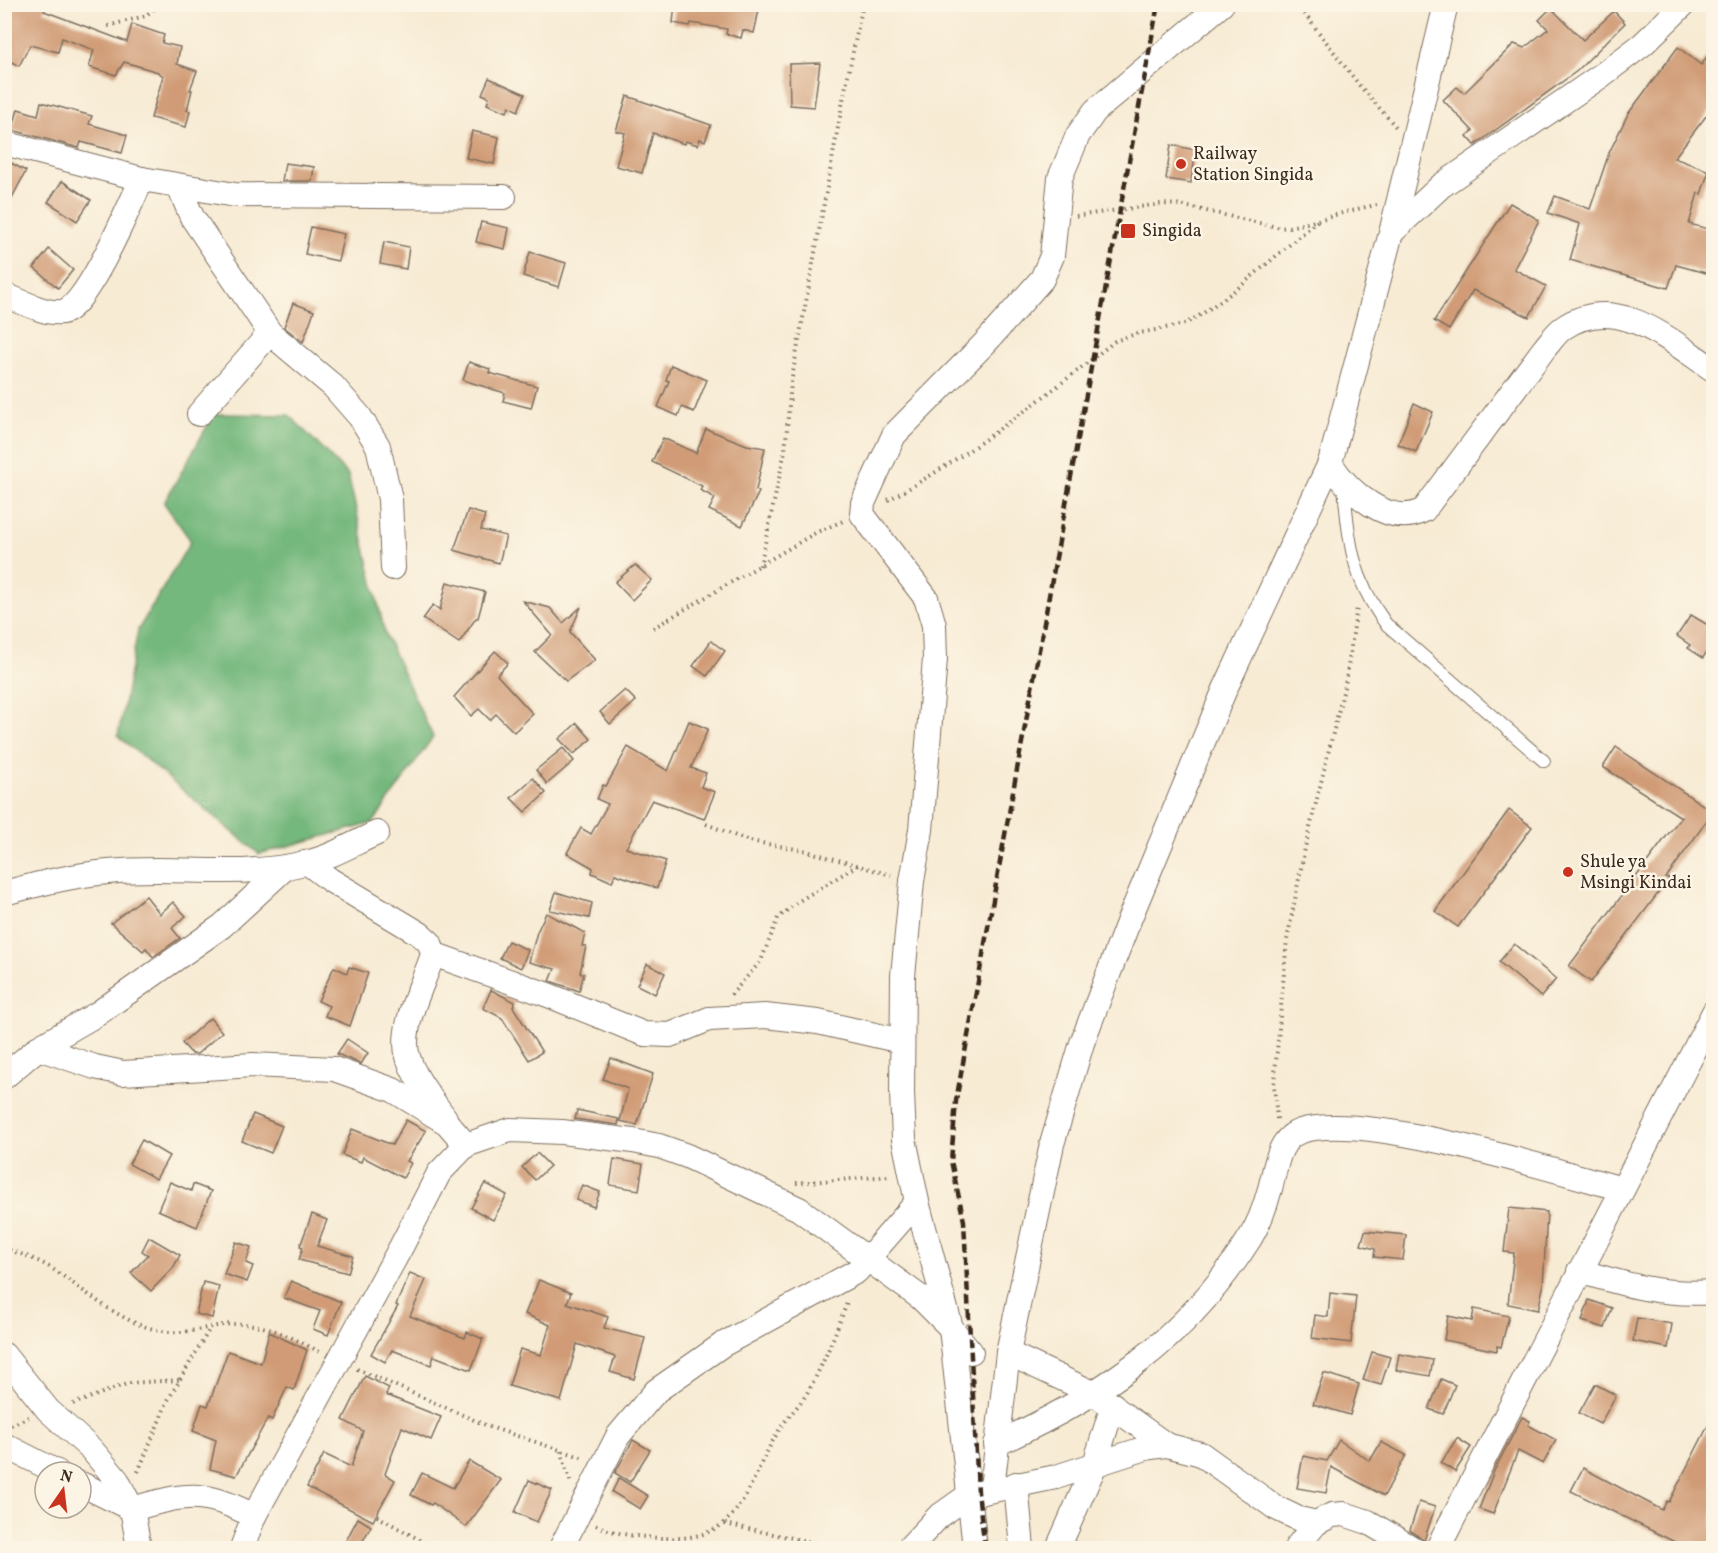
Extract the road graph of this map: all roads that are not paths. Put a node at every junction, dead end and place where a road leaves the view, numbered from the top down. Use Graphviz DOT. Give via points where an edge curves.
graph roads {
  1 [pos="1222,4"];
  2 [pos="1446,4"];
  3 [pos="1684,4"];
  4 [pos="4,143"];
  5 [pos="142,179"];
  6 [pos="179,187"];
  7 [pos="504,197"];
  8 [pos="1391,233"];
  9 [pos="4,295"];
  10 [pos="270,333"];
  11 [pos="1713,370"];
  12 [pos="199,414"];
  13 [pos="1330,463"];
  14 [pos="1343,483"];
  15 [pos="393,568"];
  16 [pos="1544,761"];
  17 [pos="377,832"];
  18 [pos="297,865"];
  19 [pos="4,893"];
  20 [pos="433,954"];
  21 [pos="1713,1012"];
  22 [pos="901,1041"];
  23 [pos="38,1048"];
  24 [pos="4,1077"];
  25 [pos="447,1123"];
  26 [pos="466,1145"];
  27 [pos="1622,1189"];
  28 [pos="917,1202"];
  29 [pos="863,1266"];
  30 [pos="1579,1271"];
  31 [pos="1713,1292"];
  32 [pos="951,1328"];
  33 [pos="971,1352"];
  34 [pos="1008,1353"];
  35 [pos="4,1355"];
  36 [pos="1104,1400"];
  37 [pos="996,1444"];
  38 [pos="4,1445"];
  39 [pos="1166,1445"];
  40 [pos="33,1460"];
  41 [pos="1094,1467"];
  42 [pos="1016,1484"];
  43 [pos="992,1488"];
  44 [pos="93,1489"];
  45 [pos="969,1495"];
  46 [pos="130,1504"];
  47 [pos="254,1516"];
  48 [pos="1316,1523"];
  49 [pos="139,1548"];
  50 [pos="242,1548"];
  51 [pos="561,1548"];
  52 [pos="909,1548"];
  53 [pos="975,1548"];
  54 [pos="1022,1548"];
  55 [pos="1058,1548"];
  56 [pos="1296,1548"];
  57 [pos="1412,1548"];
  58 [pos="1438,1548"];
  1 -- 22 [label="street" via="1095,111 1078,135 1060,178 1052,256 1042,279 894,435 870,483 862,514 926,598 934,625 935,659 921,830 912,881"];
  2 -- 8 [label="street"];
  3 -- 8 [label="street" via="1643,44 1441,186"];
  4 -- 5 [label="street"];
  5 -- 6 [label="street"];
  5 -- 9 [label="street" via="93,278 74,307 52,312"];
  6 -- 7 [label="street" via="288,197"];
  6 -- 10 [label="street" via="192,217"];
  8 -- 13 [label="street"];
  10 -- 12 [label="street"];
  10 -- 15 [label="street" via="333,386 378,446 390,498"];
  11 -- 14 [label="street" via="1626,316 1585,316 1561,329 1544,349 1424,510 1406,515 1371,506"];
  13 -- 14 [label="street"];
  13 -- 34 [label="street" via="1225,689 1082,1043 1052,1143"];
  14 -- 16 [label="lane" via="1348,542 1360,583 1386,624"];
  17 -- 18 [label="street"];
  18 -- 19 [label="street" via="257,871 110,871"];
  18 -- 20 [label="street" via="330,880 420,934 430,943"];
  18 -- 23 [label="street" via="179,958 98,1014"];
  20 -- 22 [label="street" via="644,1034 670,1035 709,1019 792,1017"];
  20 -- 25 [label="street" via="406,1045 411,1062"];
  21 -- 27 [label="street"];
  22 -- 28 [label="street" via="904,1139"];
  23 -- 24 [label="street"];
  23 -- 25 [label="street" via="123,1073 253,1065 334,1069 393,1090"];
  25 -- 26 [label="street"];
  26 -- 29 [label="street" via="510,1130 562,1132 659,1146 799,1209"];
  26 -- 47 [label="street" via="439,1173"];
  27 -- 30 [label="street"];
  27 -- 36 [label="street" via="1468,1149 1368,1130 1320,1127 1299,1131 1282,1146 1251,1237 1209,1296"];
  28 -- 29 [label="street"];
  28 -- 32 [label="street"];
  29 -- 32 [label="street" via="921,1298"];
  29 -- 51 [label="street" via="722,1345 656,1391 618,1436"];
  30 -- 31 [label="street" via="1641,1288 1681,1294"];
  30 -- 58 [label="street"];
  32 -- 33 [label="street"];
  32 -- 45 [label="street"];
  34 -- 36 [label="street"];
  34 -- 37 [label="street"];
  35 -- 46 [label="street" via="48,1410 92,1450 117,1480"];
  36 -- 37 [label="street"];
  36 -- 39 [label="street"];
  36 -- 41 [label="street"];
  37 -- 43 [label="street"];
  38 -- 40 [label="street"];
  39 -- 41 [label="street"];
  39 -- 48 [label="street" via="1202,1454 1276,1508"];
  41 -- 42 [label="street"];
  41 -- 55 [label="street"];
  42 -- 43 [label="street"];
  42 -- 54 [label="street"];
  43 -- 45 [label="street"];
  44 -- 46 [label="street"];
  45 -- 52 [label="street" via="938,1517"];
  45 -- 53 [label="street"];
  46 -- 47 [label="street" via="207,1496"];
  46 -- 49 [label="street"];
  47 -- 50 [label="street"];
  48 -- 56 [label="street"];
  48 -- 57 [label="street" via="1332,1515 1344,1515 1368,1522"];
}
